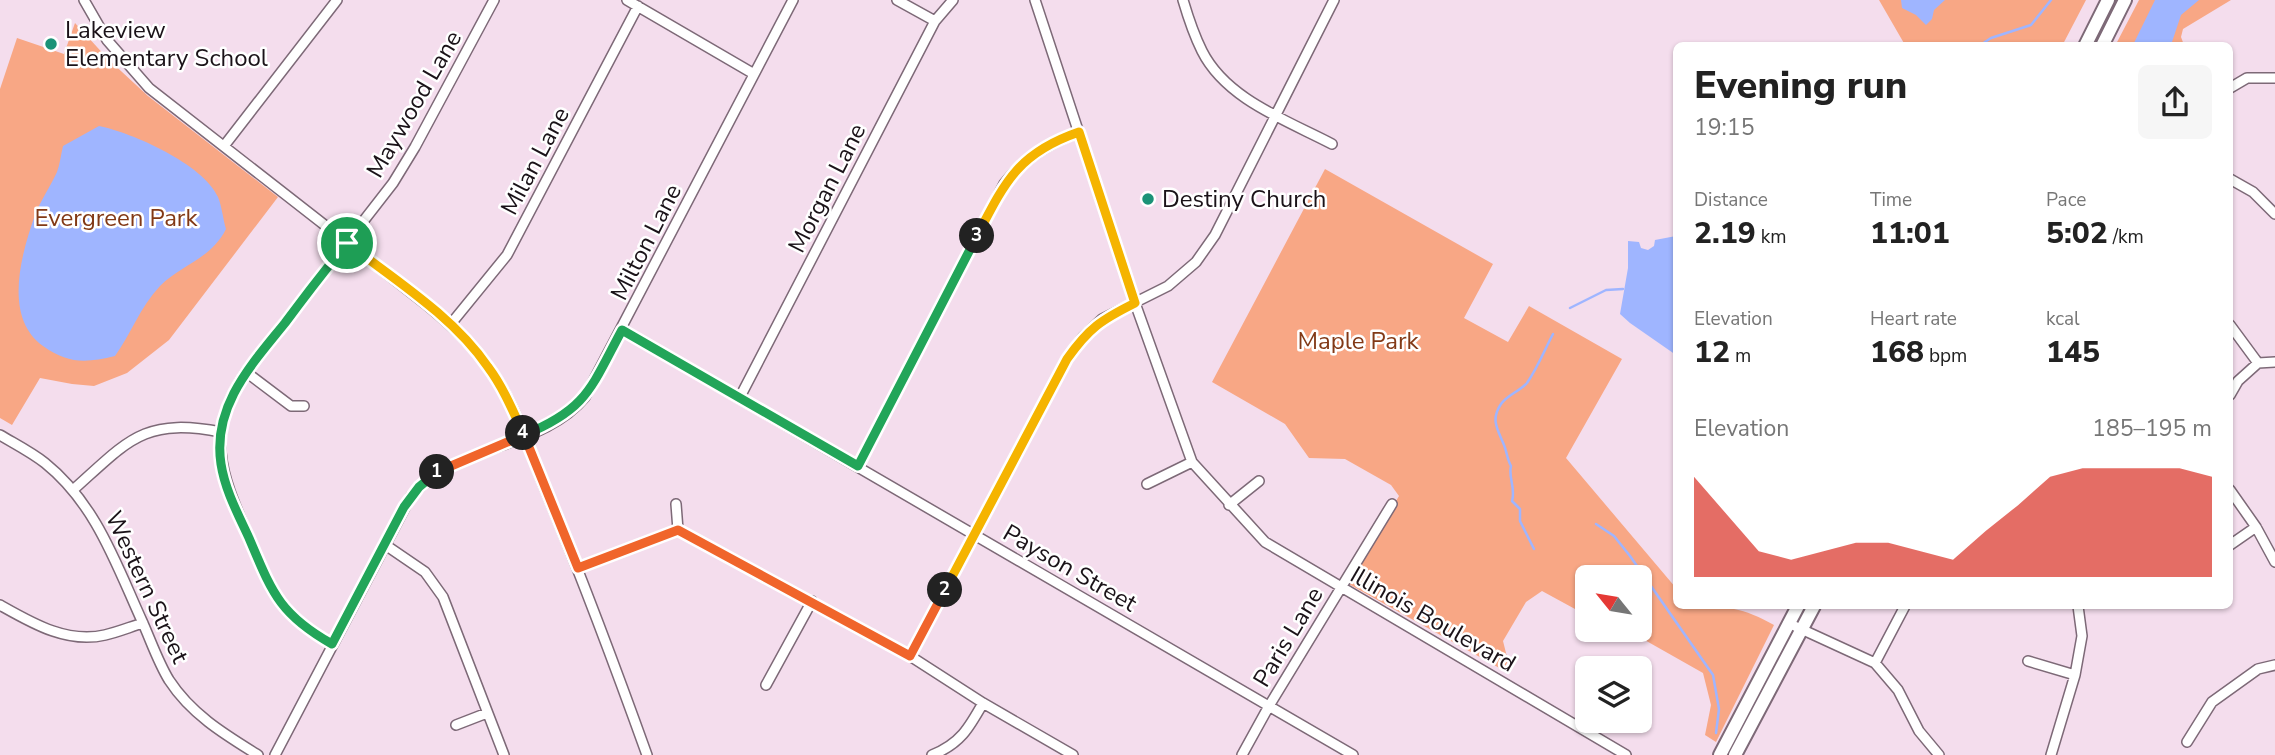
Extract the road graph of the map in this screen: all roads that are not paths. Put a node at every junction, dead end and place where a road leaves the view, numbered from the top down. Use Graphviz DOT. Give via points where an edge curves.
graph roads {
  1 [pos="84,0"];
  2 [pos="337,0"];
  3 [pos="494,0"];
  4 [pos="627,0"];
  5 [pos="793,0"];
  6 [pos="898,0"];
  7 [pos="953,0"];
  8 [pos="1035,0"];
  9 [pos="1183,0"];
  10 [pos="1334,0"];
  11 [pos="2108,0"];
  12 [pos="2125,0"];
  13 [pos="638,6"];
  14 [pos="935,22"];
  15 [pos="2087,42"];
  16 [pos="2104,42"];
  17 [pos="754,74"];
  18 [pos="2275,78"];
  19 [pos="2233,86"];
  20 [pos="1276,115"];
  21 [pos="1079,132"];
  22 [pos="1332,145"];
  23 [pos="224,146"];
  24 [pos="2233,181"];
  25 [pos="2275,214"];
  26 [pos="347,243"];
  27 [pos="1135,303"];
  28 [pos="450,325"];
  29 [pos="2233,329"];
  30 [pos="622,330"];
  31 [pos="2275,362"];
  32 [pos="2258,363"];
  33 [pos="246,372"];
  34 [pos="2233,389"];
  35 [pos="740,397"];
  36 [pos="303,406"];
  37 [pos="221,432"];
  38 [pos="0,435"];
  39 [pos="524,435"];
  40 [pos="1192,462"];
  41 [pos="858,466"];
  42 [pos="1259,481"];
  43 [pos="1147,484"];
  44 [pos="73,490"];
  45 [pos="2233,494"];
  46 [pos="676,504"];
  47 [pos="1392,504"];
  48 [pos="1229,505"];
  49 [pos="2256,527"];
  50 [pos="678,530"];
  51 [pos="975,534"];
  52 [pos="2233,543"];
  53 [pos="384,544"];
  54 [pos="2275,562"];
  55 [pos="578,568"];
  56 [pos="1340,587"];
  57 [pos="812,601"];
  58 [pos="0,605"];
  59 [pos="1796,609"];
  60 [pos="1812,609"];
  61 [pos="1903,609"];
  62 [pos="2078,609"];
  63 [pos="1788,622"];
  64 [pos="143,623"];
  65 [pos="1802,628"];
  66 [pos="332,644"];
  67 [pos="910,656"];
  68 [pos="2028,661"];
  69 [pos="1875,663"];
  70 [pos="2275,665"];
  71 [pos="2075,675"];
  72 [pos="766,685"];
  73 [pos="983,703"];
  74 [pos="1269,706"];
  75 [pos="487,713"];
  76 [pos="456,725"];
  77 [pos="2187,742"];
  78 [pos="258,755"];
  79 [pos="275,755"];
  80 [pos="503,755"];
  81 [pos="648,755"];
  82 [pos="932,755"];
  83 [pos="1073,755"];
  84 [pos="1242,755"];
  85 [pos="1353,755"];
  86 [pos="1626,755"];
  87 [pos="1720,755"];
  88 [pos="1735,755"];
  89 [pos="1938,755"];
  90 [pos="2051,755"];
  1 -- 23 [label="street" via="107,40 149,88"];
  2 -- 23 [label="street"];
  3 -- 26 [label="street, Maywood Lane" via="404,167"];
  4 -- 13 [label="street"];
  5 -- 17 [label="street, Milton Lane"];
  6 -- 14 [label="street"];
  7 -- 14 [label="street, Morgan Lane"];
  8 -- 21 [label="street, Illinois Boulevard"];
  9 -- 20 [label="street" via="1203,53 1222,79"];
  10 -- 20 [label="street"];
  11 -- 15 [label="main road"];
  12 -- 16 [label="main road"];
  13 -- 17 [label="street"];
  13 -- 28 [label="street, Milan Lane" via="507,255"];
  14 -- 35 [label="street, Morgan Lane"];
  17 -- 30 [label="street, Milton Lane"];
  18 -- 19 [label="street" via="2247,78"];
  20 -- 22 [label="street"];
  20 -- 27 [label="street" via="1215,235 1196,262 1168,286"];
  21 -- 27 [label="street, Illinois Boulevard"];
  21 -- 41 [label="street" via="1034,154 1004,184"];
  23 -- 26 [label="street"];
  24 -- 25 [label="street" via="2253,192"];
  26 -- 28 [label="street"];
  26 -- 33 [label="street, Maywood Lane"];
  27 -- 40 [label="street, Illinois Boulevard"];
  27 -- 51 [label="street" via="1102,319 1067,359"];
  28 -- 39 [label="street" via="488,366"];
  29 -- 32 [label="street"];
  30 -- 35 [label="street, Payson Street"];
  30 -- 39 [label="street, Milton Lane" via="581,402 553,424"];
  31 -- 32 [label="street"];
  32 -- 34 [label="street"];
  33 -- 36 [label="street" via="291,406"];
  33 -- 37 [label="street, Maywood Lane" via="229,401"];
  35 -- 41 [label="street, Payson Street"];
  37 -- 44 [label="street" via="180,426 146,433 124,445"];
  37 -- 66 [label="street, Maywood Lane" via="220,461 226,484 273,593 297,622"];
  38 -- 44 [label="street, Western Street" via="47,464"];
  39 -- 53 [label="street, Milton Lane" via="428,479 404,507"];
  39 -- 55 [label="street"];
  40 -- 43 [label="street"];
  40 -- 48 [label="street, Illinois Boulevard"];
  41 -- 51 [label="street, Payson Street"];
  42 -- 48 [label="street"];
  44 -- 64 [label="street, Western Street" via="105,538"];
  45 -- 49 [label="street"];
  46 -- 50 [label="street"];
  47 -- 56 [label="street, Paris Lane"];
  48 -- 56 [label="street, Illinois Boulevard" via="1265,542"];
  49 -- 52 [label="street"];
  49 -- 54 [label="street"];
  50 -- 55 [label="street"];
  50 -- 57 [label="street"];
  51 -- 67 [label="street"];
  51 -- 74 [label="street, Payson Street"];
  53 -- 66 [label="street, Milton Lane"];
  53 -- 75 [label="street" via="425,572 439,590"];
  55 -- 81 [label="street"];
  56 -- 74 [label="street, Paris Lane"];
  56 -- 86 [label="street, Illinois Boulevard"];
  57 -- 67 [label="street"];
  57 -- 72 [label="street"];
  58 -- 64 [label="street" via="43,628 72,636 106,635"];
  59 -- 63 [label="main road"];
  60 -- 65 [label="main road"];
  61 -- 69 [label="street"];
  62 -- 71 [label="street" via="2082,636"];
  63 -- 65 [label="street"];
  63 -- 87 [label="main road"];
  64 -- 78 [label="street, Western Street" via="165,673 185,700 218,731"];
  65 -- 69 [label="street"];
  65 -- 88 [label="main road"];
  66 -- 79 [label="street, Milton Lane"];
  67 -- 73 [label="street"];
  68 -- 71 [label="street"];
  69 -- 89 [label="street" via="1898,690"];
  70 -- 77 [label="street" via="2258,669 2212,702"];
  71 -- 90 [label="street"];
  73 -- 82 [label="street" via="969,729 950,748"];
  73 -- 83 [label="street"];
  74 -- 84 [label="street, Paris Lane"];
  74 -- 85 [label="street, Payson Street"];
  75 -- 76 [label="street"];
  75 -- 80 [label="street"];
}
